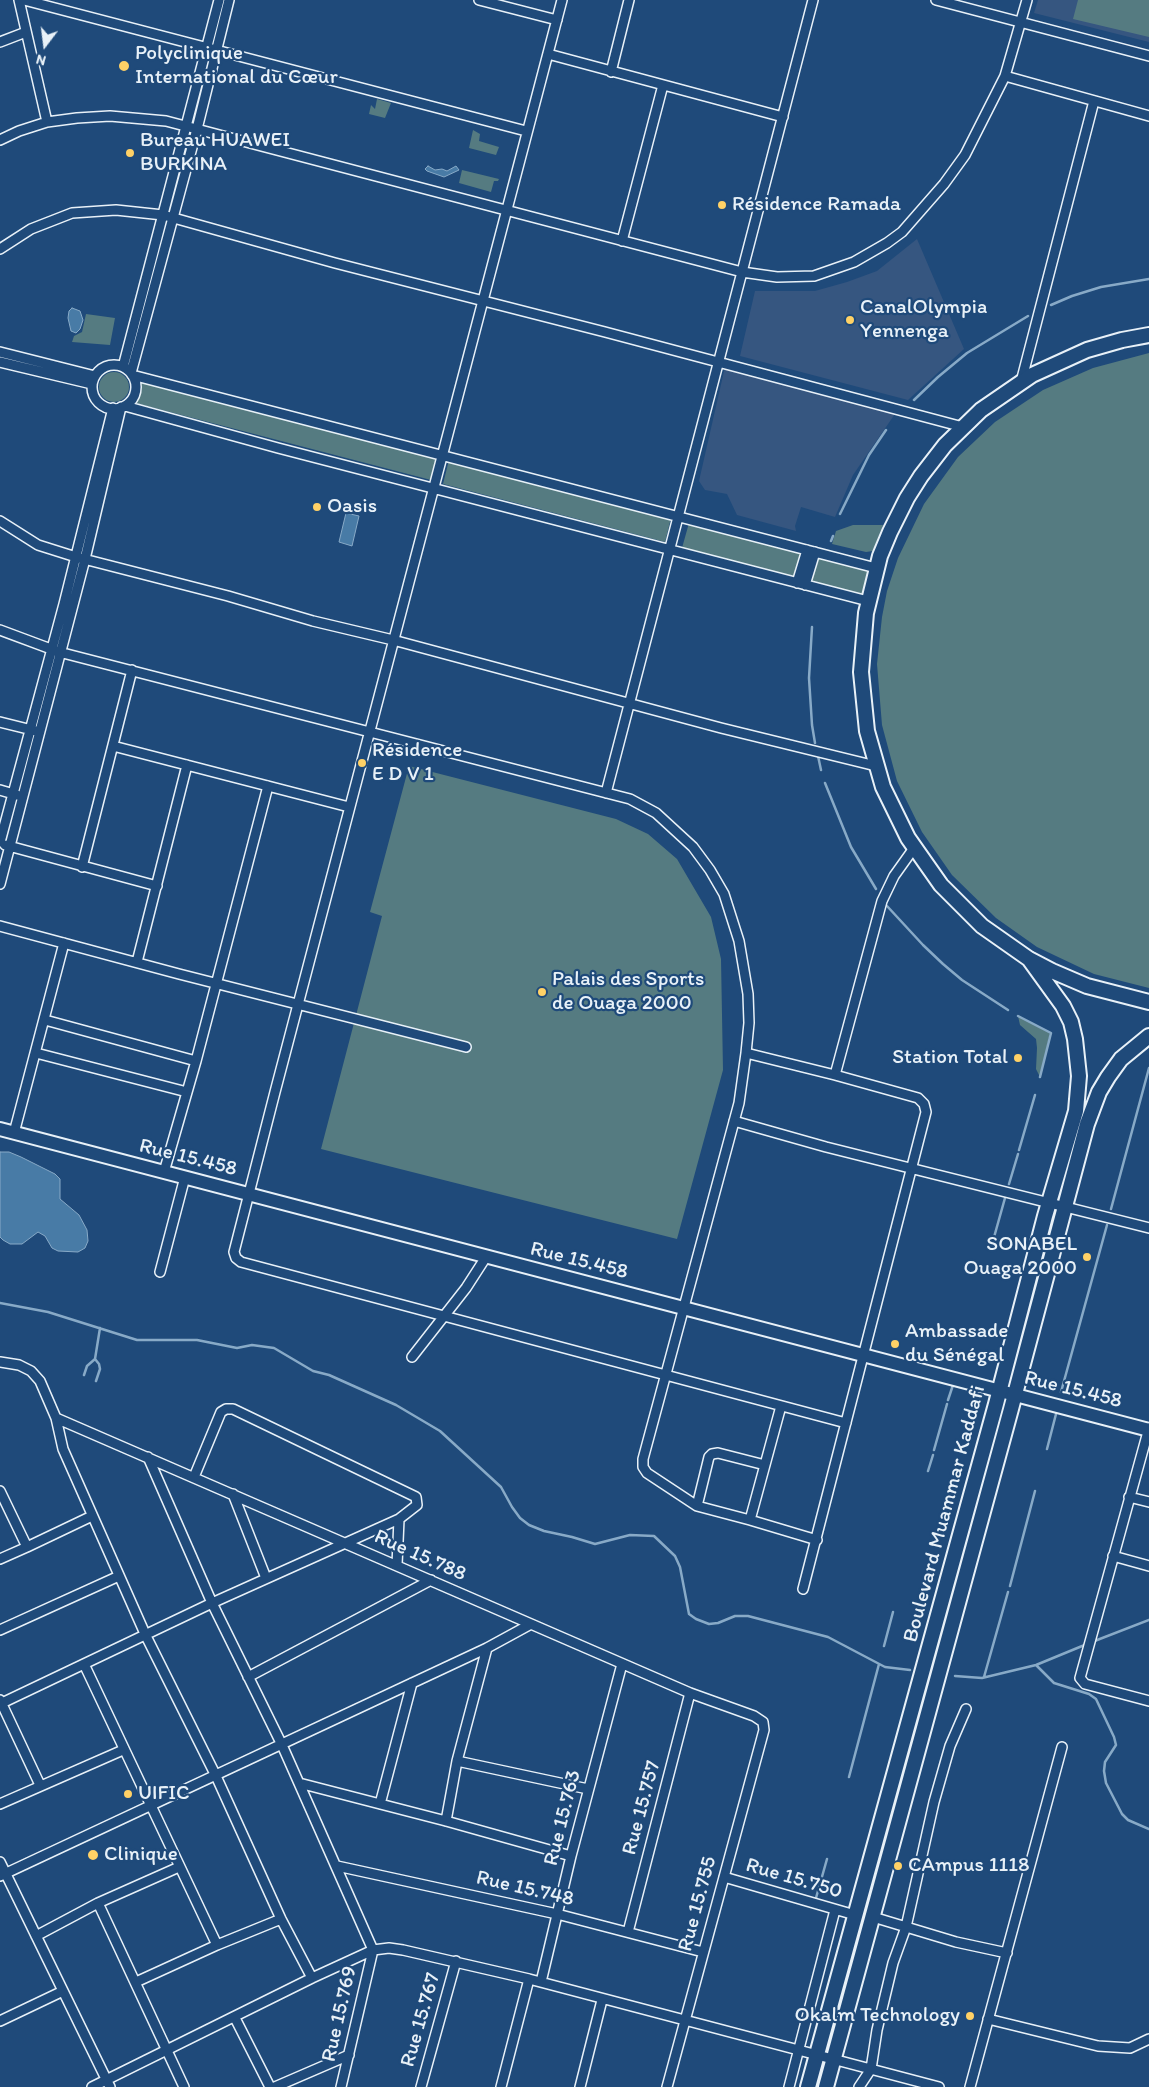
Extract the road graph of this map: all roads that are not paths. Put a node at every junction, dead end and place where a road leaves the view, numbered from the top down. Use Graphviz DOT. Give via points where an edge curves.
graph roads {
  1 [pos="19,0"];
  2 [pos="24,0"];
  3 [pos="219,0"];
  4 [pos="229,0"];
  5 [pos="479,0"];
  6 [pos="562,0"];
  7 [pos="629,0"];
  8 [pos="814,0"];
  9 [pos="936,0"];
  10 [pos="1026,0"];
  11 [pos="556,20"];
  12 [pos="1021,22"];
  13 [pos="26,32"];
  14 [pos="0,42"];
  15 [pos="206,47"];
  16 [pos="216,50"];
  17 [pos="548,54"];
  18 [pos="1149,56"];
  19 [pos="611,72"];
  20 [pos="1005,76"];
  21 [pos="663,85"];
  22 [pos="1094,102"];
  23 [pos="1149,116"];
  24 [pos="783,117"];
  25 [pos="47,122"];
  26 [pos="186,126"];
  27 [pos="197,129"];
  28 [pos="526,131"];
  29 [pos="0,140"];
  30 [pos="506,210"];
  31 [pos="163,215"];
  32 [pos="173,218"];
  33 [pos="622,241"];
  34 [pos="0,249"];
  35 [pos="742,272"];
  36 [pos="482,300"];
  37 [pos="1149,335"];
  38 [pos="0,352"];
  39 [pos="0,362"];
  40 [pos="719,362"];
  41 [pos="123,367"];
  42 [pos="131,374"];
  43 [pos="94,380"];
  44 [pos="1021,382"];
  45 [pos="120,407"];
  46 [pos="963,427"];
  47 [pos="442,455"];
  48 [pos="433,488"];
  49 [pos="678,516"];
  50 [pos="0,520"];
  51 [pos="669,550"];
  52 [pos="811,551"];
  53 [pos="81,558"];
  54 [pos="876,568"];
  55 [pos="801,584"];
  56 [pos="868,601"];
  57 [pos="0,630"];
  58 [pos="393,640"];
  59 [pos="55,651"];
  60 [pos="132,670"];
  61 [pos="629,703"];
  62 [pos="0,722"];
  63 [pos="31,730"];
  64 [pos="40,732"];
  65 [pos="369,732"];
  66 [pos="113,746"];
  67 [pos="187,765"];
  68 [pos="876,766"];
  69 [pos="268,786"];
  70 [pos="0,790"];
  71 [pos="12,793"];
  72 [pos="606,793"];
  73 [pos="23,796"];
  74 [pos="349,807"];
  75 [pos="0,843"];
  76 [pos="11,846"];
  77 [pos="914,848"];
  78 [pos="82,867"];
  79 [pos="0,884"];
  80 [pos="157,886"];
  81 [pos="0,926"];
  82 [pos="64,943"];
  83 [pos="1029,959"];
  84 [pos="137,962"];
  85 [pos="216,984"];
  86 [pos="1149,1002"];
  87 [pos="298,1004"];
  88 [pos="45,1020"];
  89 [pos="1149,1036"];
  90 [pos="466,1047"];
  91 [pos="36,1053"];
  92 [pos="746,1053"];
  93 [pos="196,1061"];
  94 [pos="835,1075"];
  95 [pos="187,1092"];
  96 [pos="734,1121"];
  97 [pos="0,1129"];
  98 [pos="14,1133"];
  99 [pos="911,1169"];
  100 [pos="164,1172"];
  101 [pos="185,1177"];
  102 [pos="249,1194"];
  103 [pos="1049,1203"];
  104 [pos="1065,1207"];
  105 [pos="1149,1228"];
  106 [pos="486,1257"];
  107 [pos="160,1272"];
  108 [pos="685,1309"];
  109 [pos="444,1317"];
  110 [pos="864,1355"];
  111 [pos="412,1357"];
  112 [pos="0,1362"];
  113 [pos="666,1376"];
  114 [pos="1000,1392"];
  115 [pos="1015,1396"];
  116 [pos="781,1406"];
  117 [pos="56,1418"];
  118 [pos="846,1423"];
  119 [pos="1149,1429"];
  120 [pos="148,1457"];
  121 [pos="765,1466"];
  122 [pos="194,1477"];
  123 [pos="0,1491"];
  124 [pos="234,1494"];
  125 [pos="1129,1497"];
  126 [pos="1149,1502"];
  127 [pos="696,1506"];
  128 [pos="92,1516"];
  129 [pos="399,1519"];
  130 [pos="750,1520"];
  131 [pos="817,1540"];
  132 [pos="344,1542"];
  133 [pos="27,1547"];
  134 [pos="1112,1556"];
  135 [pos="0,1559"];
  136 [pos="397,1565"];
  137 [pos="1149,1566"];
  138 [pos="119,1576"];
  139 [pos="266,1578"];
  140 [pos="431,1580"];
  141 [pos="803,1589"];
  142 [pos="212,1603"];
  143 [pos="531,1624"];
  144 [pos="0,1630"];
  145 [pos="146,1636"];
  146 [pos="487,1648"];
  147 [pos="84,1664"];
  148 [pos="622,1664"];
  149 [pos="248,1677"];
  150 [pos="412,1682"];
  151 [pos="690,1693"];
  152 [pos="1149,1701"];
  153 [pos="1,1702"];
  154 [pos="966,1708"];
  155 [pos="764,1730"];
  156 [pos="282,1745"];
  157 [pos="1062,1747"];
  158 [pos="123,1750"];
  159 [pos="457,1762"];
  160 [pos="216,1776"];
  161 [pos="299,1783"];
  162 [pos="40,1785"];
  163 [pos="588,1789"];
  164 [pos="0,1804"];
  165 [pos="151,1804"];
  166 [pos="380,1804"];
  167 [pos="446,1820"];
  168 [pos="571,1856"];
  169 [pos="0,1862"];
  170 [pos="338,1866"];
  171 [pos="179,1868"];
  172 [pos="3,1875"];
  173 [pos="724,1877"];
  174 [pos="98,1903"];
  175 [pos="835,1910"];
  176 [pos="558,1914"];
  177 [pos="855,1915"];
  178 [pos="873,1917"];
  179 [pos="281,1918"];
  180 [pos="906,1927"];
  181 [pos="628,1932"];
  182 [pos="36,1936"];
  183 [pos="216,1945"];
  184 [pos="373,1950"];
  185 [pos="703,1952"];
  186 [pos="1007,1953"];
  187 [pos="456,1961"];
  188 [pos="312,1978"];
  189 [pos="529,1979"];
  190 [pos="136,1982"];
  191 [pos="541,1982"];
  192 [pos="63,1991"];
  193 [pos="602,2000"];
  194 [pos="234,2018"];
  195 [pos="988,2019"];
  196 [pos="686,2021"];
  197 [pos="0,2022"];
  198 [pos="1149,2039"];
  199 [pos="798,2050"];
  200 [pos="167,2051"];
  201 [pos="349,2055"];
  202 [pos="816,2055"];
  203 [pos="833,2059"];
  204 [pos="871,2069"];
  205 [pos="108,2084"];
  206 [pos="92,2087"];
  207 [pos="184,2087"];
  208 [pos="270,2087"];
  209 [pos="275,2087"];
  210 [pos="341,2087"];
  211 [pos="421,2087"];
  212 [pos="501,2087"];
  213 [pos="580,2087"];
  214 [pos="667,2087"];
  215 [pos="789,2087"];
  216 [pos="808,2087"];
  217 [pos="826,2087"];
  218 [pos="859,2087"];
  219 [pos="939,2087"];
  220 [pos="970,2087"];
  1 -- 13 [label="street"];
  2 -- 15 [label="street"];
  3 -- 15 [label="street"];
  4 -- 16 [label="street"];
  5 -- 11 [label="street"];
  6 -- 11 [label="street"];
  7 -- 19 [label="street"];
  8 -- 24 [label="street"];
  9 -- 12 [label="street"];
  10 -- 12 [label="street"];
  11 -- 17 [label="street"];
  12 -- 18 [label="street"];
  12 -- 20 [label="street"];
  13 -- 14 [label="street"];
  13 -- 25 [label="street"];
  15 -- 16 [label="street"];
  15 -- 26 [label="street"];
  16 -- 27 [label="street"];
  16 -- 28 [label="street"];
  17 -- 19 [label="street"];
  17 -- 28 [label="street"];
  19 -- 21 [label="street"];
  20 -- 22 [label="street"];
  20 -- 35 [label="street" via="966,155 915,219 887,243 854,262 814,276 777,277"];
  21 -- 24 [label="street"];
  21 -- 33 [label="street"];
  22 -- 23 [label="street"];
  22 -- 44 [label="street"];
  24 -- 35 [label="street"];
  25 -- 26 [label="street" via="110,116"];
  25 -- 29 [label="street"];
  26 -- 27 [label="street"];
  26 -- 31 [label="street"];
  27 -- 30 [label="street"];
  27 -- 32 [label="street"];
  28 -- 30 [label="street"];
  30 -- 33 [label="street"];
  30 -- 36 [label="street"];
  31 -- 32 [label="street"];
  31 -- 34 [label="street" via="116,210 72,214 31,229"];
  31 -- 41 [label="street"];
  32 -- 36 [label="street"];
  32 -- 42 [label="street"];
  33 -- 35 [label="street"];
  35 -- 40 [label="street"];
  36 -- 40 [label="street"];
  36 -- 47 [label="street"];
  37 -- 44 [label="main road" via="1087,350"];
  38 -- 43 [label="street"];
  39 -- 43 [label="street"];
  40 -- 46 [label="street"];
  40 -- 49 [label="street"];
  41 -- 42 [label="street"];
  41 -- 43 [label="street" via="107,366"];
  42 -- 45 [label="street" via="136,387 134,394"];
  42 -- 47 [label="street"];
  43 -- 45 [label="street" via="93,392 97,400 104,406"];
  44 -- 46 [label="main road"];
  45 -- 48 [label="street"];
  45 -- 53 [label="street"];
  46 -- 54 [label="main road" via="937,455 907,498"];
  47 -- 48 [label="street"];
  47 -- 49 [label="street"];
  48 -- 51 [label="street"];
  48 -- 58 [label="street"];
  49 -- 51 [label="street"];
  49 -- 52 [label="street"];
  50 -- 53 [label="street" via="38,545"];
  51 -- 55 [label="street"];
  51 -- 61 [label="street"];
  52 -- 54 [label="street"];
  52 -- 55 [label="street"];
  53 -- 58 [label="street"];
  53 -- 59 [label="street"];
  54 -- 56 [label="main road"];
  55 -- 56 [label="street"];
  56 -- 68 [label="main road" via="862,648 862,690"];
  57 -- 59 [label="street"];
  58 -- 61 [label="street"];
  58 -- 65 [label="street"];
  59 -- 60 [label="street"];
  59 -- 63 [label="street"];
  59 -- 64 [label="street"];
  60 -- 65 [label="street"];
  60 -- 66 [label="street"];
  61 -- 68 [label="street"];
  61 -- 72 [label="street"];
  62 -- 63 [label="street"];
  63 -- 64 [label="street"];
  63 -- 71 [label="street"];
  64 -- 73 [label="street"];
  65 -- 72 [label="street"];
  65 -- 74 [label="street"];
  66 -- 67 [label="street"];
  66 -- 78 [label="street"];
  67 -- 69 [label="street"];
  67 -- 80 [label="street"];
  68 -- 77 [label="main road" via="892,808"];
  69 -- 74 [label="street"];
  69 -- 85 [label="street"];
  70 -- 71 [label="street"];
  71 -- 73 [label="street"];
  71 -- 75 [label="street"];
  72 -- 92 [label="street" via="630,799 656,813 693,847 719,884 739,941 748,994"];
  73 -- 76 [label="street"];
  74 -- 87 [label="street"];
  75 -- 76 [label="street"];
  76 -- 78 [label="street"];
  76 -- 79 [label="street"];
  77 -- 83 [label="main road" via="941,885 965,910 1000,940"];
  77 -- 94 [label="street" via="894,876 882,901"];
  78 -- 80 [label="street"];
  80 -- 84 [label="street"];
  81 -- 82 [label="street"];
  82 -- 84 [label="street"];
  82 -- 88 [label="street"];
  83 -- 86 [label="main road" via="1087,986"];
  83 -- 103 [label="main road, Boulevard Muammar Kaddafi" via="1071,1022 1078,1059 1076,1111"];
  84 -- 85 [label="street"];
  85 -- 87 [label="street"];
  85 -- 93 [label="street"];
  87 -- 90 [label="street"];
  87 -- 102 [label="street"];
  88 -- 91 [label="street"];
  88 -- 93 [label="street"];
  89 -- 104 [label="main road, Boulevard Muammar Kaddafi" via="1122,1059 1099,1092"];
  91 -- 95 [label="street"];
  91 -- 98 [label="street"];
  92 -- 94 [label="street"];
  92 -- 96 [label="street"];
  93 -- 95 [label="street"];
  94 -- 99 [label="street" via="918,1098 924,1104 926,1112"];
  95 -- 100 [label="street"];
  96 -- 99 [label="street"];
  96 -- 108 [label="street"];
  97 -- 98 [label="main road, Rue 15.458"];
  98 -- 100 [label="main road, Rue 15.458"];
  99 -- 103 [label="street"];
  99 -- 110 [label="street"];
  100 -- 101 [label="main road, Rue 15.458"];
  101 -- 102 [label="main road, Rue 15.458"];
  101 -- 107 [label="street"];
  102 -- 106 [label="main road, Rue 15.458"];
  102 -- 109 [label="street" via="234,1252 240,1262"];
  103 -- 104 [label="street"];
  103 -- 114 [label="main road, Boulevard Muammar Kaddafi"];
  104 -- 105 [label="street"];
  104 -- 115 [label="main road, Boulevard Muammar Kaddafi"];
  106 -- 108 [label="main road, Rue 15.458"];
  106 -- 109 [label="street"];
  108 -- 110 [label="main road, Rue 15.458"];
  108 -- 113 [label="street"];
  109 -- 111 [label="street"];
  109 -- 113 [label="street"];
  110 -- 114 [label="main road, Rue 15.458"];
  110 -- 118 [label="street"];
  112 -- 117 [label="street" via="31,1371 40,1381"];
  113 -- 116 [label="street"];
  113 -- 127 [label="street" via="643,1468"];
  114 -- 115 [label="main road, Rue 15.458"];
  114 -- 177 [label="main road, Boulevard Muammar Kaddafi"];
  115 -- 119 [label="main road, Rue 15.458"];
  115 -- 178 [label="main road, Boulevard Muammar Kaddafi"];
  116 -- 118 [label="street"];
  116 -- 121 [label="street"];
  117 -- 120 [label="street, Rue 15.788"];
  117 -- 128 [label="street" via="63,1450"];
  118 -- 131 [label="street"];
  119 -- 125 [label="street"];
  120 -- 122 [label="street, Rue 15.788"];
  120 -- 142 [label="street"];
  121 -- 127 [label="street" via="712,1454"];
  121 -- 130 [label="street"];
  122 -- 124 [label="street, Rue 15.788"];
  122 -- 129 [label="street" via="220,1412 233,1409 416,1497 417,1505"];
  123 -- 133 [label="street"];
  124 -- 132 [label="street, Rue 15.788"];
  124 -- 139 [label="street"];
  125 -- 126 [label="street"];
  125 -- 134 [label="street"];
  127 -- 130 [label="street"];
  128 -- 133 [label="street"];
  128 -- 138 [label="street"];
  129 -- 132 [label="street"];
  129 -- 136 [label="street"];
  130 -- 131 [label="street"];
  131 -- 141 [label="street"];
  132 -- 136 [label="street, Rue 15.788"];
  132 -- 139 [label="street"];
  133 -- 135 [label="street"];
  134 -- 137 [label="street"];
  134 -- 152 [label="street" via="1080,1680"];
  136 -- 140 [label="street, Rue 15.788"];
  138 -- 144 [label="street"];
  138 -- 145 [label="street"];
  139 -- 142 [label="street"];
  140 -- 143 [label="street, Rue 15.788"];
  140 -- 149 [label="street"];
  142 -- 145 [label="street"];
  142 -- 149 [label="street"];
  143 -- 146 [label="street"];
  143 -- 148 [label="street, Rue 15.788"];
  145 -- 147 [label="street"];
  145 -- 160 [label="street"];
  146 -- 150 [label="street"];
  146 -- 159 [label="street"];
  147 -- 153 [label="street"];
  147 -- 158 [label="street"];
  148 -- 151 [label="street, Rue 15.788"];
  148 -- 163 [label="street, Rue 15.763"];
  149 -- 156 [label="street"];
  150 -- 156 [label="street"];
  150 -- 166 [label="street"];
  151 -- 155 [label="street, Rue 15.788" via="754,1716 762,1722"];
  151 -- 181 [label="street, Rue 15.757"];
  153 -- 162 [label="street"];
  154 -- 180 [label="street" via="950,1746 934,1802"];
  155 -- 173 [label="street, Rue 15.755"];
  156 -- 160 [label="street"];
  156 -- 161 [label="street"];
  157 -- 186 [label="street"];
  158 -- 162 [label="street"];
  158 -- 165 [label="street"];
  159 -- 163 [label="street"];
  159 -- 167 [label="street"];
  160 -- 165 [label="street"];
  160 -- 179 [label="street"];
  161 -- 166 [label="street"];
  161 -- 170 [label="street"];
  162 -- 164 [label="street"];
  163 -- 168 [label="street, Rue 15.763"];
  165 -- 171 [label="street"];
  165 -- 172 [label="street"];
  166 -- 167 [label="street"];
  167 -- 168 [label="street"];
  168 -- 176 [label="street, Rue 15.763"];
  169 -- 172 [label="street"];
  170 -- 176 [label="street, Rue 15.748"];
  170 -- 184 [label="street"];
  171 -- 174 [label="street"];
  171 -- 183 [label="street"];
  172 -- 182 [label="street"];
  173 -- 175 [label="street, Rue 15.750"];
  173 -- 185 [label="street, Rue 15.755"];
  174 -- 182 [label="street"];
  174 -- 190 [label="street"];
  175 -- 177 [label="street, Rue 15.750"];
  175 -- 199 [label="street"];
  176 -- 181 [label="street, Rue 15.748"];
  176 -- 191 [label="street, Rue 15.763"];
  177 -- 202 [label="main road, Boulevard Muammar Kaddafi"];
  178 -- 180 [label="street"];
  178 -- 203 [label="main road, Boulevard Muammar Kaddafi"];
  179 -- 183 [label="street"];
  179 -- 188 [label="street"];
  180 -- 186 [label="street"];
  180 -- 204 [label="street" via="893,1963"];
  181 -- 185 [label="street, Rue 15.748"];
  182 -- 192 [label="street"];
  183 -- 190 [label="street"];
  184 -- 187 [label="street" via="403,1950"];
  184 -- 188 [label="street"];
  184 -- 201 [label="street, Rue 15.769"];
  185 -- 196 [label="street, Rue 15.755"];
  186 -- 195 [label="street"];
  187 -- 189 [label="street"];
  187 -- 211 [label="street, Rue 15.767"];
  188 -- 194 [label="street"];
  189 -- 191 [label="street"];
  189 -- 212 [label="street"];
  190 -- 200 [label="street"];
  191 -- 193 [label="street"];
  192 -- 197 [label="street"];
  192 -- 205 [label="street"];
  193 -- 196 [label="street"];
  193 -- 213 [label="street"];
  194 -- 200 [label="street"];
  194 -- 208 [label="street"];
  195 -- 198 [label="street" via="1098,2046 1130,2048"];
  195 -- 220 [label="street"];
  196 -- 199 [label="street"];
  196 -- 214 [label="street, Rue 15.755"];
  199 -- 202 [label="street"];
  199 -- 215 [label="street"];
  200 -- 205 [label="street"];
  200 -- 207 [label="street"];
  201 -- 209 [label="street"];
  201 -- 210 [label="street, Rue 15.769"];
  202 -- 203 [label="street"];
  202 -- 216 [label="main road, Boulevard Muammar Kaddafi"];
  203 -- 204 [label="street"];
  203 -- 217 [label="main road, Boulevard Muammar Kaddafi"];
  204 -- 218 [label="street"];
  204 -- 219 [label="street"];
  205 -- 206 [label="street"];
}
